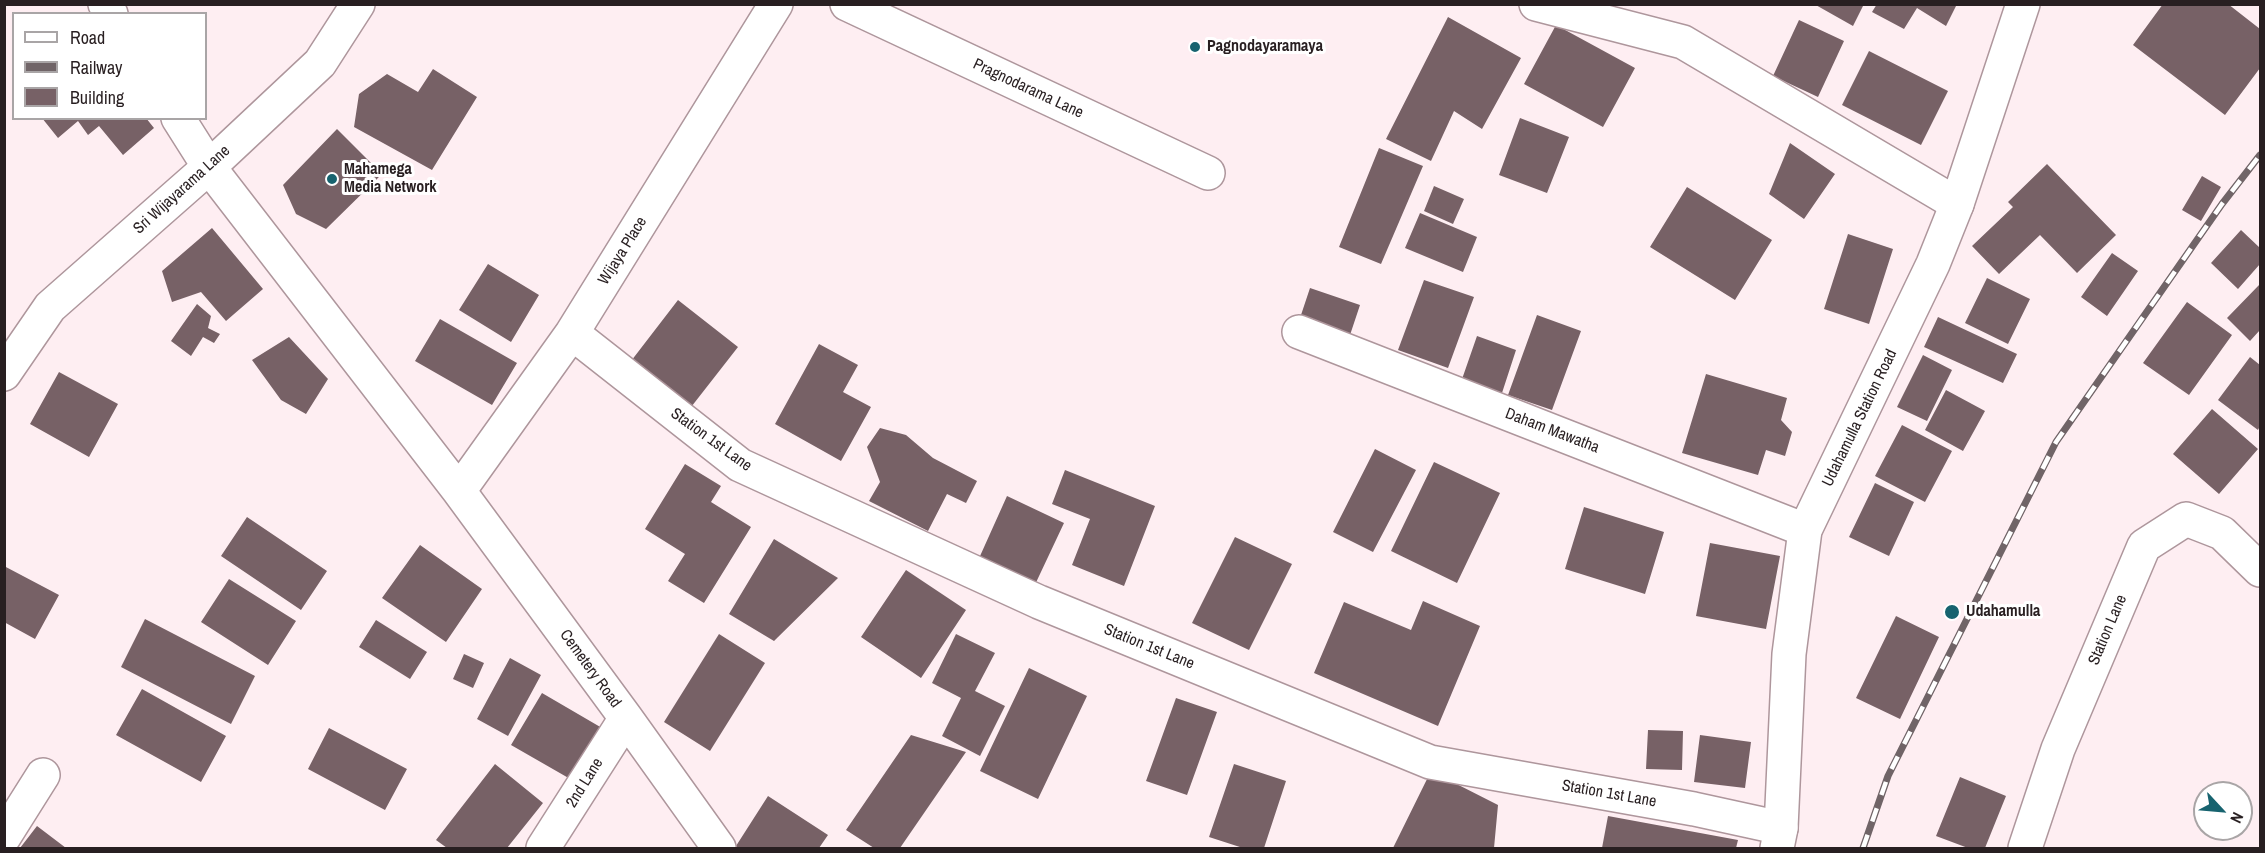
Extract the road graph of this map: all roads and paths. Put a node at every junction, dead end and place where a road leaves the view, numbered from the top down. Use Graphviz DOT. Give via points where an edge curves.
graph roads {
  1 [pos="358,4"];
  2 [pos="776,4"];
  3 [pos="847,4"];
  4 [pos="1536,4"];
  5 [pos="2023,4"];
  6 [pos="179,120"];
  7 [pos="209,167"];
  8 [pos="1208,172"];
  9 [pos="1957,204"];
  10 [pos="1299,332"];
  11 [pos="572,333"];
  12 [pos="4,374"];
  13 [pos="459,490"];
  14 [pos="1805,530"];
  15 [pos="2260,570"];
  16 [pos="626,718"];
  17 [pos="43,775"];
  18 [pos="4,837"];
  19 [pos="1779,838"];
  20 [pos="543,849"];
  21 [pos="719,849"];
  22 [pos="2025,849"];
  1 -- 7 [label="street, Sri Wijayarama Lane" via="320,63"];
  2 -- 11 [label="street, Wijaya Place"];
  3 -- 8 [label="street, Pragnodarama Lane"];
  4 -- 9 [label="street" via="1683,42"];
  5 -- 9 [label="street, Udahamulla Station Road"];
  6 -- 7 [label="street, Cemetery Road"];
  7 -- 12 [label="street, Sri Wijayarama Lane" via="50,307"];
  7 -- 13 [label="street, Cemetery Road"];
  9 -- 14 [label="street, Udahamulla Station Road" via="1933,264"];
  10 -- 14 [label="street, Daham Mawatha"];
  11 -- 13 [label="street, Wijaya Place"];
  11 -- 19 [label="street, Station 1st Lane" via="740,465 1071,616 1430,762 1694,809"];
  13 -- 16 [label="street, Cemetery Road"];
  14 -- 19 [label="street, Udahamulla Station Road" via="1789,654"];
  15 -- 22 [label="street, Station Lane" via="2222,533 2186,519 2144,546 2058,749"];
  16 -- 20 [label="street, 2nd Lane"];
  16 -- 21 [label="street, Cemetery Road"];
  17 -- 18 [label="street"];
}
